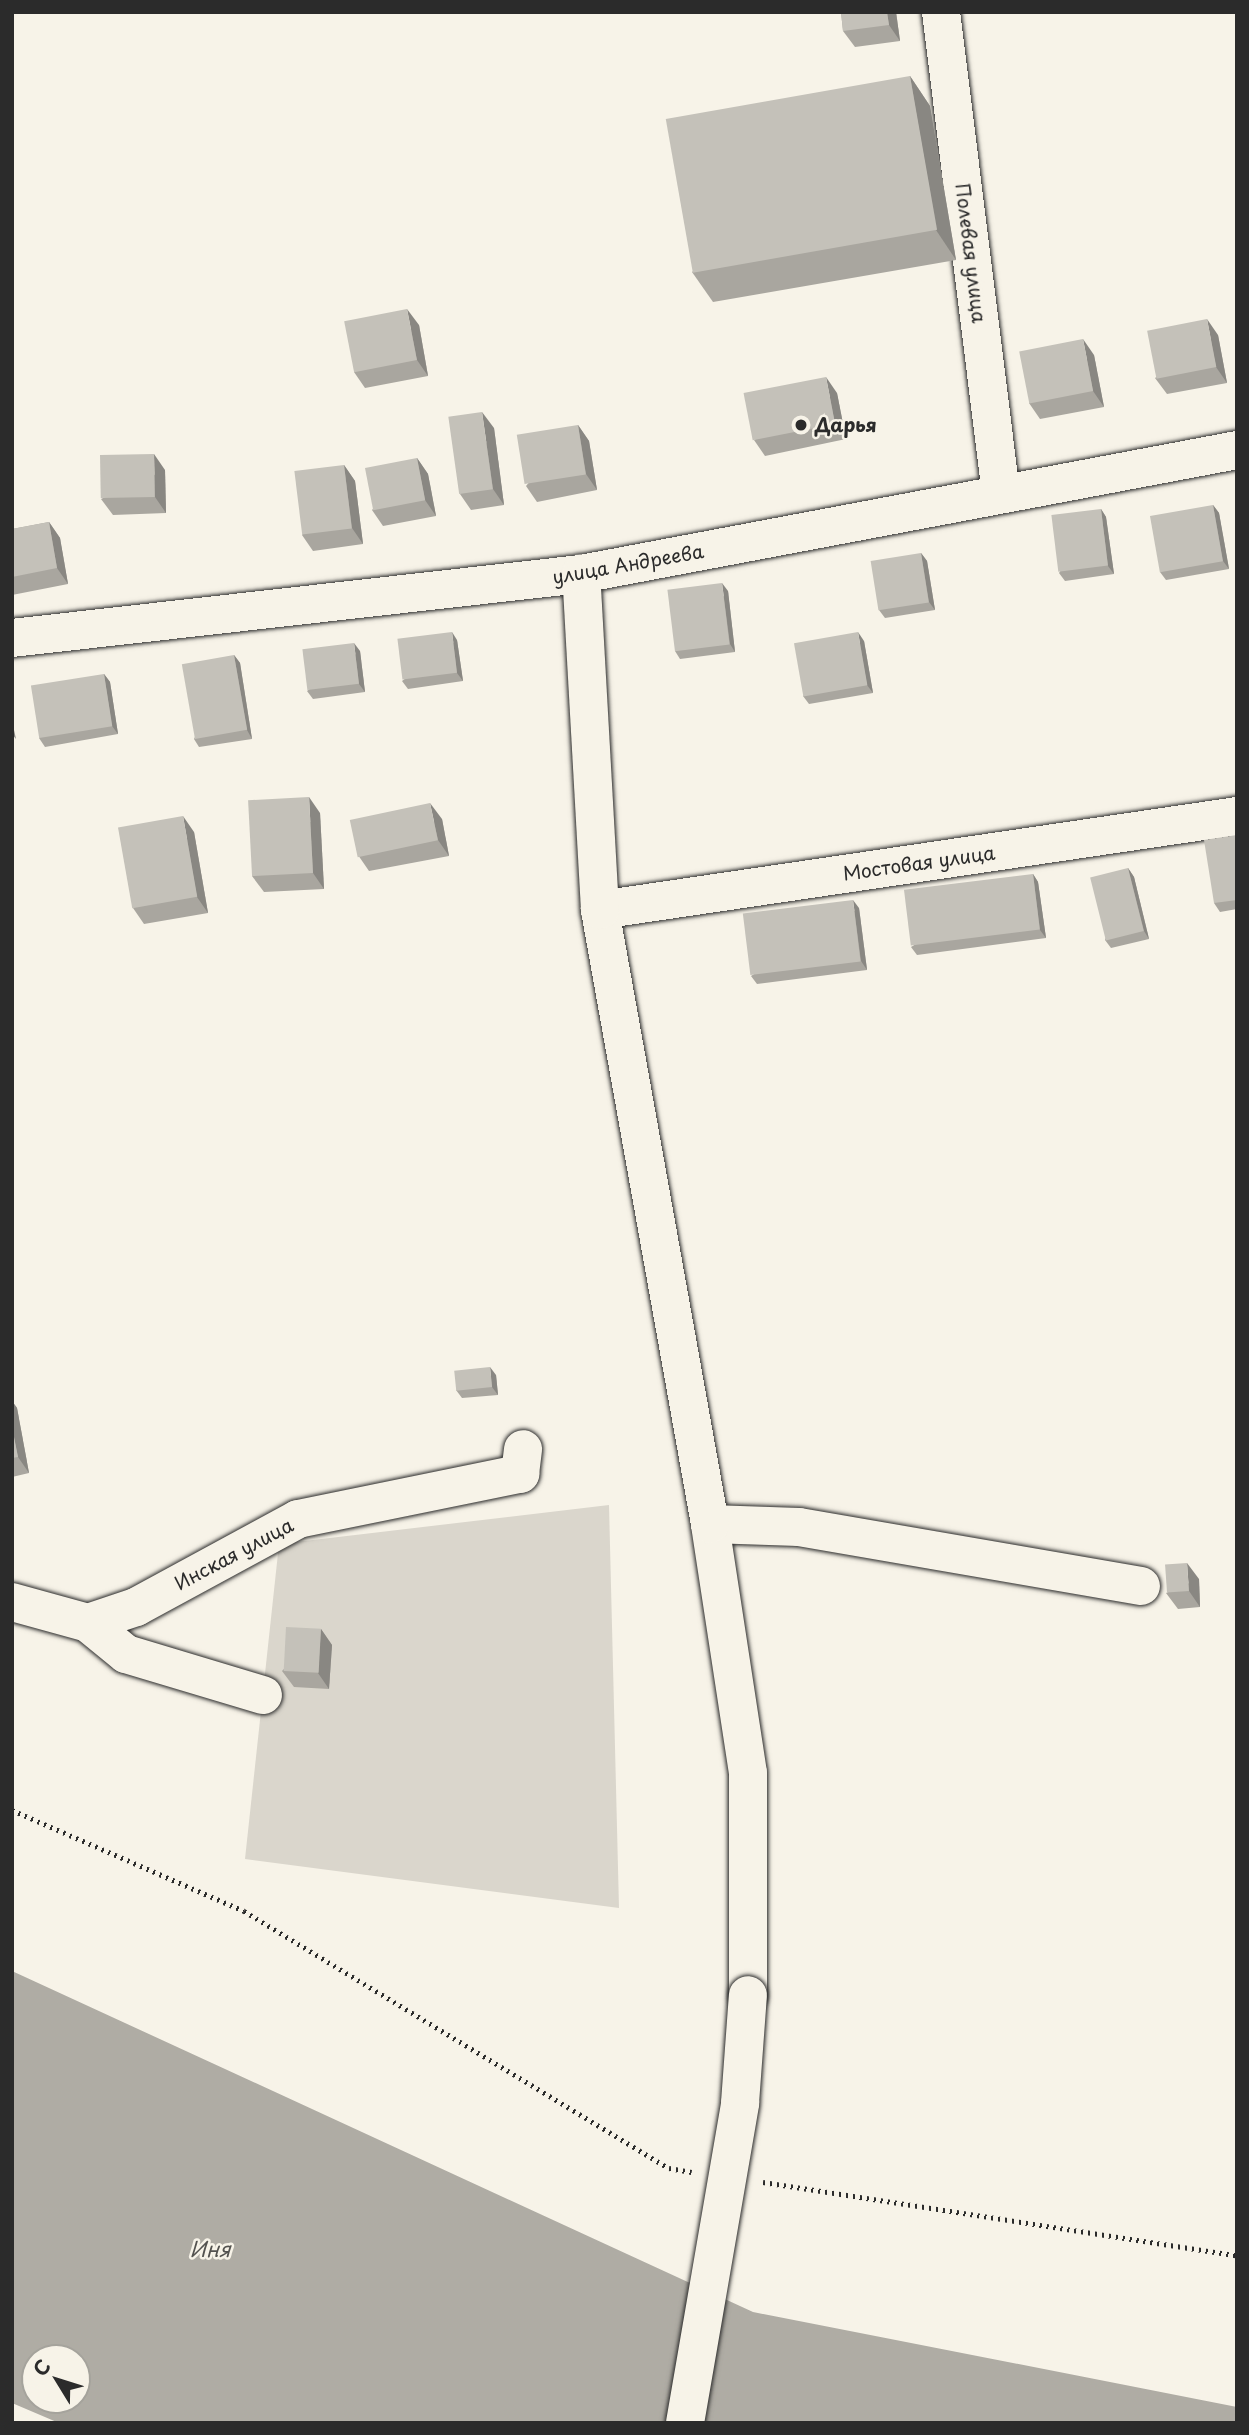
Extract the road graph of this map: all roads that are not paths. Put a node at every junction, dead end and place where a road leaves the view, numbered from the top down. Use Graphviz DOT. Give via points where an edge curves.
graph roads {
  1 [pos="941,12"];
  2 [pos="1237,450"];
  3 [pos="1001,494"];
  4 [pos="581,575"];
  5 [pos="12,638"];
  6 [pos="1237,816"];
  7 [pos="600,910"];
  8 [pos="523,1449"];
  9 [pos="710,1524"];
  10 [pos="1142,1586"];
  11 [pos="12,1602"];
  12 [pos="88,1623"];
  13 [pos="263,1695"];
  14 [pos="685,2423"];
  1 -- 3 [label="main road, Полевая улица"];
  2 -- 3 [label="main road, улица Андреева"];
  3 -- 4 [label="main road, улица Андреева"];
  4 -- 5 [label="main road, улица Андреева"];
  4 -- 7 [label="main road"];
  6 -- 7 [label="main road, Мостовая улица"];
  7 -- 9 [label="main road"];
  8 -- 12 [label="main road, Инская улица" via="520,1474 298,1520 136,1607"];
  9 -- 10 [label="main road" via="799,1527"];
  9 -- 14 [label="main road, bridge" via="748,1773 748,1995 740,2103"];
  11 -- 12 [label="main road"];
  12 -- 13 [label="main road" via="126,1654"];
}
